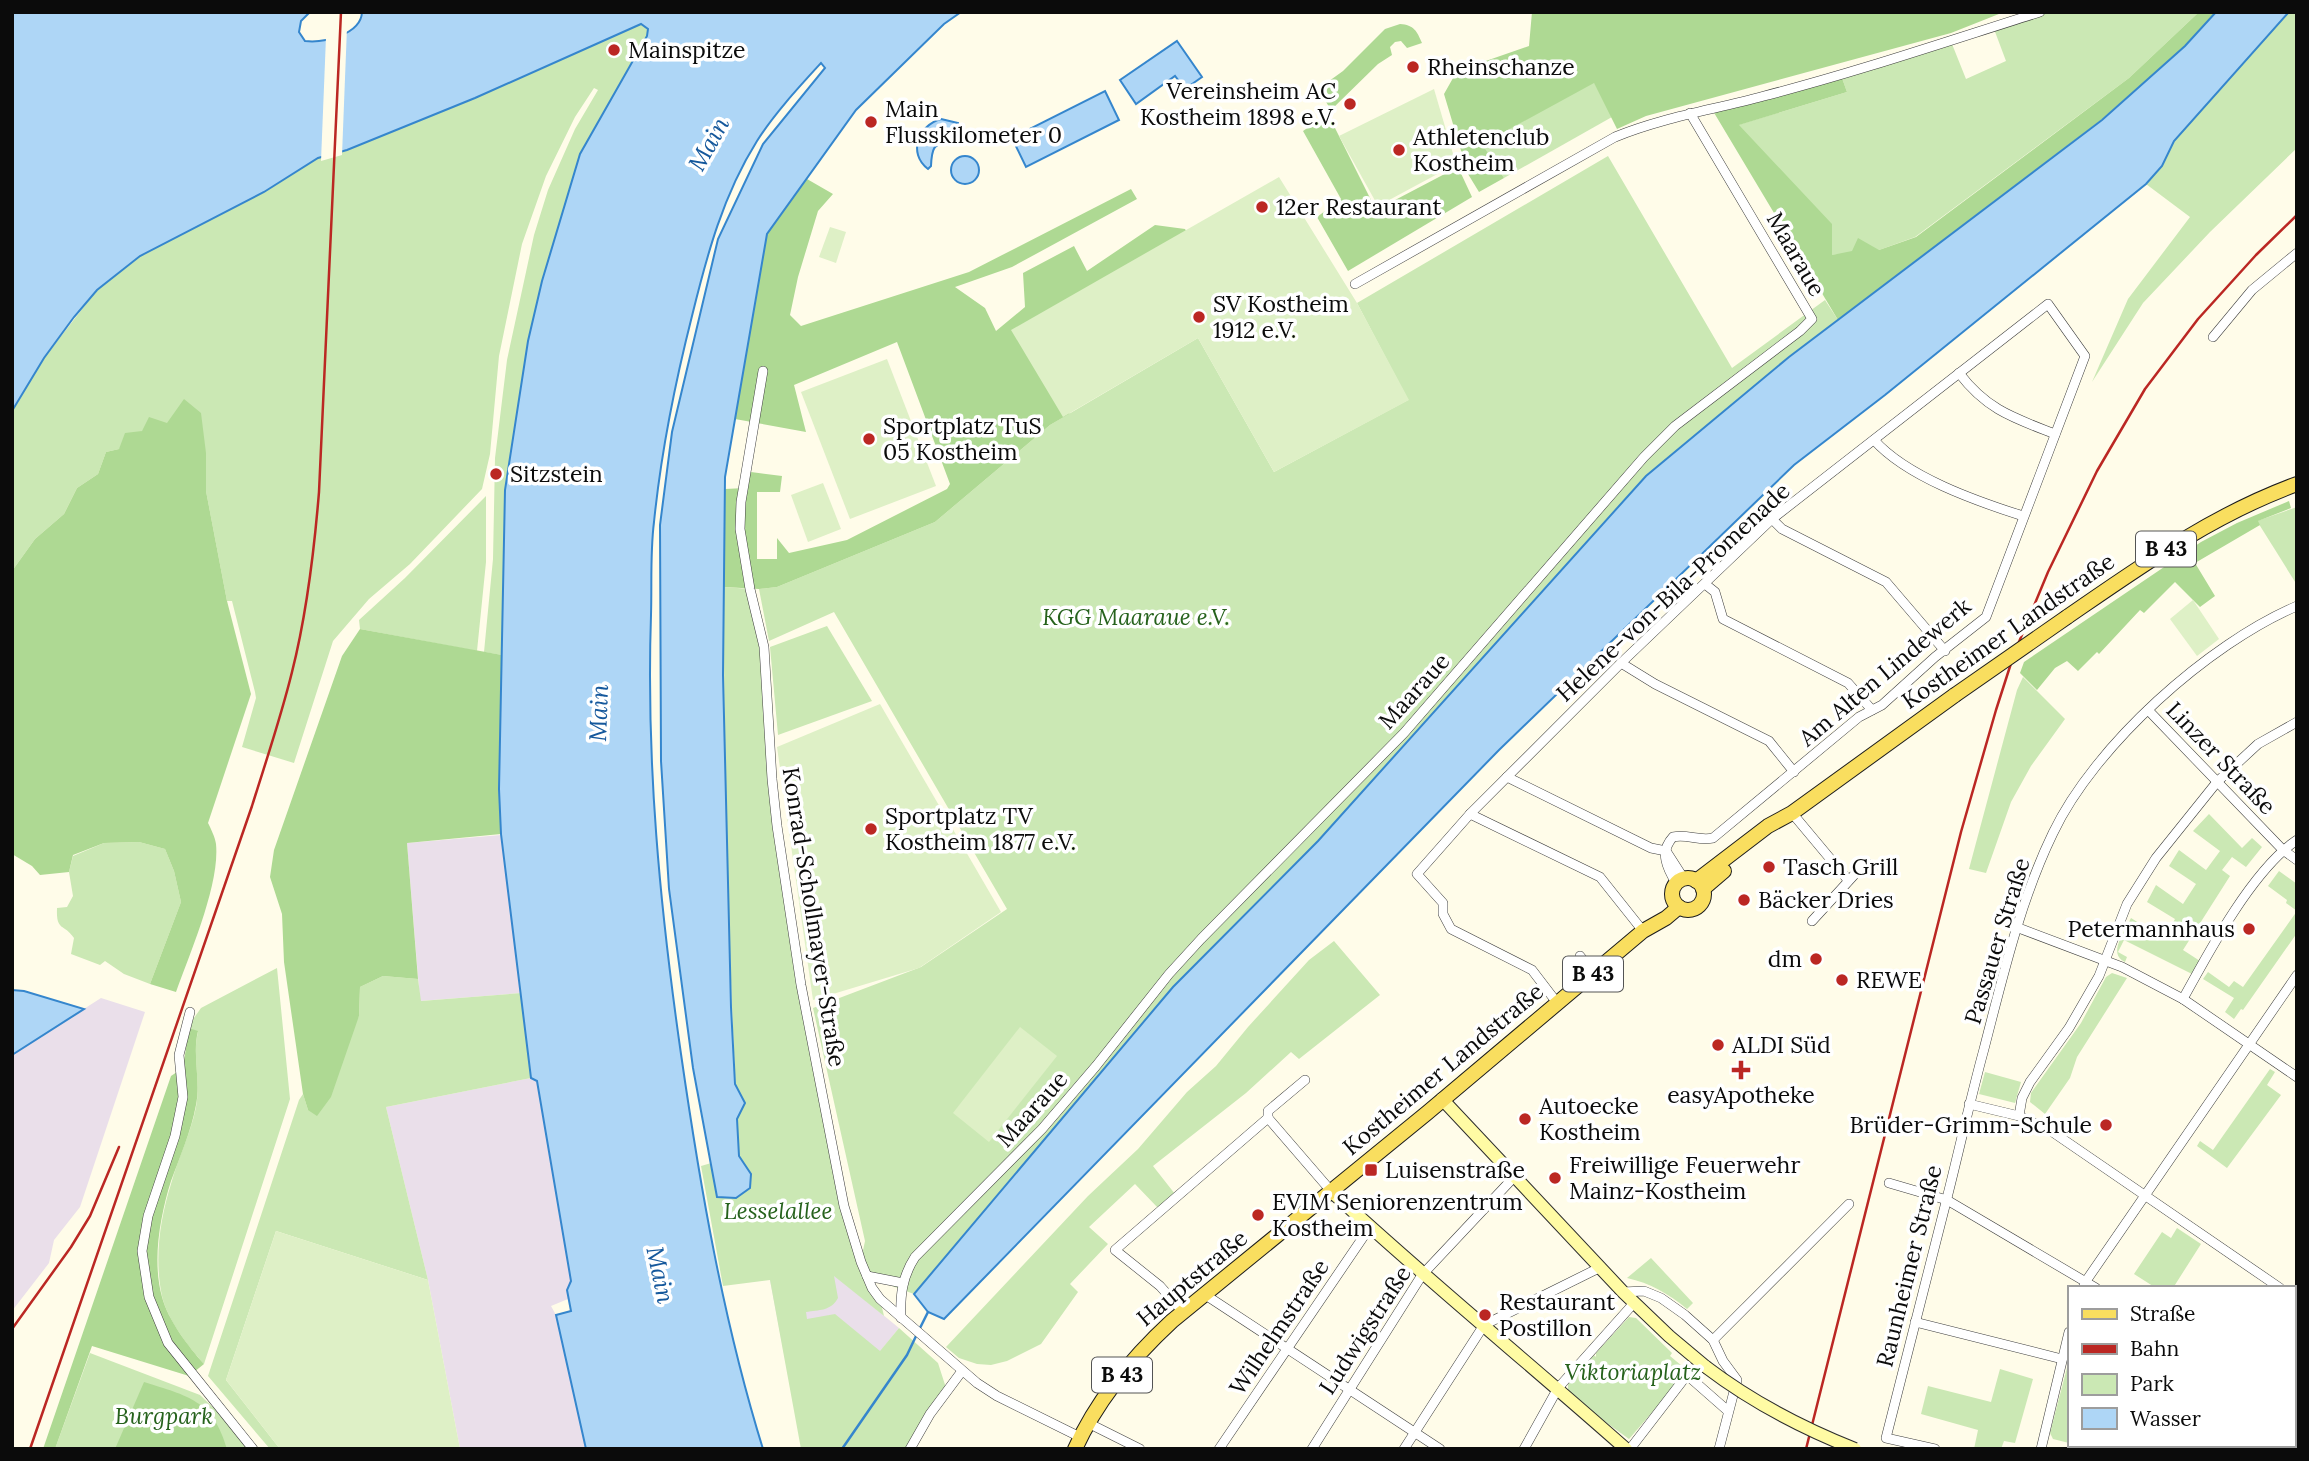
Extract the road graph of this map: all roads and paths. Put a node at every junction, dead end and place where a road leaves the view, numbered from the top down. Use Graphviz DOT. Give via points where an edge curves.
graph roads {
  1 [pos="2040,12"];
  2 [pos="1690,113"];
  3 [pos="2297,253"];
  4 [pos="1355,284"];
  5 [pos="2068,331"];
  6 [pos="2213,337"];
  7 [pos="763,370"];
  8 [pos="1959,373"];
  9 [pos="2055,434"];
  10 [pos="1874,440"];
  11 [pos="2297,484"];
  12 [pos="2023,516"];
  13 [pos="1772,519"];
  14 [pos="1705,584"];
  15 [pos="2297,606"];
  16 [pos="1945,651"];
  17 [pos="1620,663"];
  18 [pos="1872,710"];
  19 [pos="2148,710"];
  20 [pos="2297,722"];
  21 [pos="1794,772"];
  22 [pos="1507,777"];
  23 [pos="2217,782"];
  24 [pos="1792,813"];
  25 [pos="1470,814"];
  26 [pos="2297,840"];
  27 [pos="2283,850"];
  28 [pos="1666,851"];
  29 [pos="2297,860"];
  30 [pos="1866,862"];
  31 [pos="1848,880"];
  32 [pos="1690,883"];
  33 [pos="1676,904"];
  34 [pos="1812,921"];
  35 [pos="2016,927"];
  36 [pos="1645,930"];
  37 [pos="1580,956"];
  38 [pos="2105,960"];
  39 [pos="1594,974"];
  40 [pos="2297,975"];
  41 [pos="2183,999"];
  42 [pos="1558,1004"];
  43 [pos="190,1012"];
  44 [pos="2249,1044"];
  45 [pos="2297,1077"];
  46 [pos="1305,1080"];
  47 [pos="1443,1100"];
  48 [pos="1969,1104"];
  49 [pos="2019,1116"];
  50 [pos="1268,1118"];
  51 [pos="1515,1176"];
  52 [pos="1889,1183"];
  53 [pos="1331,1191"];
  54 [pos="2144,1195"];
  55 [pos="1947,1200"];
  56 [pos="1849,1204"];
  57 [pos="1370,1227"];
  58 [pos="1601,1267"];
  59 [pos="1422,1275"];
  60 [pos="867,1276"];
  61 [pos="903,1283"];
  62 [pos="2085,1284"];
  63 [pos="2277,1286"];
  64 [pos="1623,1292"];
  65 [pos="1204,1294"];
  66 [pos="1637,1306"];
  67 [pos="1183,1312"];
  68 [pos="901,1318"];
  69 [pos="1915,1322"];
  70 [pos="1484,1325"];
  71 [pos="2068,1336"];
  72 [pos="1713,1340"];
  73 [pos="1287,1349"];
  74 [pos="2062,1359"];
  75 [pos="962,1371"];
  76 [pos="1558,1388"];
  77 [pos="1349,1389"];
  78 [pos="1728,1411"];
  79 [pos="1088,1423"];
  80 [pos="1415,1432"];
  81 [pos="1077,1443"];
  82 [pos="1914,1446"];
  83 [pos="1134,1448"];
  84 [pos="253,1449"];
  85 [pos="910,1449"];
  86 [pos="1219,1449"];
  87 [pos="1312,1449"];
  88 [pos="1404,1449"];
  89 [pos="1440,1449"];
  90 [pos="1524,1449"];
  91 [pos="1628,1449"];
  92 [pos="1719,1449"];
  93 [pos="1856,1449"];
  94 [pos="1935,1449"];
  95 [pos="2041,1449"];
  1 -- 2 [label="street" via="1923,51"];
  2 -- 4 [label="street" via="1650,122 1615,137"];
  2 -- 61 [label="street, Maaraue" via="1812,319 1675,426 1644,457 1404,733 1201,939 1042,1129 921,1250"];
  3 -- 6 [label="street" via="2252,290"];
  5 -- 8 [label="street, Helene-von-Bila-Promenade" via="2048,304"];
  5 -- 9 [label="street, Am Alten Lindewerk" via="2085,356"];
  7 -- 60 [label="street, Konrad-Schollmayer-Straße" via="740,529 764,647 772,779 801,985 844,1206"];
  8 -- 9 [label="street" via="1992,407"];
  8 -- 10 [label="street, Helene-von-Bila-Promenade"];
  9 -- 12 [label="street, Am Alten Lindewerk"];
  10 -- 12 [label="street" via="1915,471 1979,502"];
  10 -- 13 [label="street, Helene-von-Bila-Promenade"];
  11 -- 24 [label="main road, Kostheimer Landstraße / B 43, bridge" via="2187,535"];
  12 -- 16 [label="street, Am Alten Lindewerk" via="1986,617"];
  13 -- 14 [label="street, Helene-von-Bila-Promenade"];
  13 -- 16 [label="street" via="1782,529 1886,582"];
  14 -- 17 [label="street, Helene-von-Bila-Promenade"];
  14 -- 18 [label="street" via="1715,592 1723,619 1848,683"];
  15 -- 19 [label="street, Passauer Straße" via="2227,645"];
  16 -- 18 [label="street, Am Alten Lindewerk"];
  17 -- 21 [label="street" via="1769,741"];
  17 -- 22 [label="street, Helene-von-Bila-Promenade"];
  18 -- 21 [label="street, Am Alten Lindewerk"];
  19 -- 23 [label="street, Linzer Straße"];
  19 -- 35 [label="street, Passauer Straße" via="2081,787 2054,831"];
  20 -- 23 [label="street" via="2258,744"];
  21 -- 28 [label="street, Am Alten Lindewerk" via="1713,838 1673,837"];
  22 -- 25 [label="street, Helene-von-Bila-Promenade"];
  22 -- 28 [label="street" via="1651,848"];
  23 -- 27 [label="street, Linzer Straße"];
  23 -- 38 [label="street" via="2150,867 2127,904"];
  24 -- 31 [label="street"];
  24 -- 32 [label="main road, Kostheimer Landstraße / B 43" via="1773,832"];
  25 -- 36 [label="street" via="1600,877"];
  25 -- 42 [label="street, Helene-von-Bila-Promenade" via="1418,874 1443,903 1451,929 1532,970"];
  26 -- 27 [label="street"];
  27 -- 29 [label="street, Linzer Straße"];
  27 -- 41 [label="street" via="2215,940"];
  28 -- 32 [label="street"];
  30 -- 31 [label="street"];
  31 -- 34 [label="street"];
  32 -- 33 [label="main road" via="1673,890"];
  32 -- 33 [label="main road, B 43" via="1703,899 1689,910"];
  33 -- 36 [label="main road, Kostheimer Landstraße / B 43" via="1666,918"];
  35 -- 38 [label="street"];
  35 -- 48 [label="street, Passauer Straße"];
  36 -- 39 [label="main road, Kostheimer Landstraße / B 43"];
  37 -- 39 [label="street"];
  38 -- 41 [label="street"];
  38 -- 49 [label="street" via="2070,1028 2030,1082"];
  39 -- 42 [label="main road, Kostheimer Landstraße / B 43"];
  40 -- 44 [label="street"];
  41 -- 44 [label="street"];
  42 -- 47 [label="main road, Kostheimer Landstraße / B 43"];
  43 -- 84 [label="street" via="179,1055 181,1110 148,1216 142,1251 149,1297 168,1343"];
  44 -- 45 [label="street"];
  44 -- 54 [label="street"];
  46 -- 50 [label="street" via="1268,1111"];
  47 -- 51 [label="street"];
  47 -- 53 [label="main road, Kostheimer Landstraße / B 43"];
  48 -- 49 [label="street"];
  48 -- 55 [label="street, Raunheimer Straße"];
  49 -- 54 [label="street" via="2051,1131"];
  50 -- 53 [label="street"];
  50 -- 67 [label="street" via="1115,1250 1160,1286"];
  51 -- 58 [label="street"];
  51 -- 59 [label="street, Ludwigstraße"];
  52 -- 55 [label="street"];
  53 -- 57 [label="street"];
  53 -- 65 [label="main road, Hauptstraße / B 43"];
  54 -- 62 [label="street"];
  54 -- 63 [label="street"];
  55 -- 62 [label="street"];
  55 -- 69 [label="street, Raunheimer Straße"];
  56 -- 72 [label="street"];
  57 -- 59 [label="street"];
  57 -- 73 [label="street, Wilhelmstraße"];
  58 -- 64 [label="street"];
  58 -- 70 [label="street"];
  59 -- 70 [label="street"];
  59 -- 77 [label="street, Ludwigstraße"];
  60 -- 61 [label="street"];
  60 -- 68 [label="street, Konrad-Schollmayer-Straße" via="880,1299"];
  61 -- 68 [label="street, Maaraue"];
  64 -- 66 [label="street"];
  64 -- 72 [label="street" via="1644,1291 1661,1298"];
  65 -- 67 [label="main road, Hauptstraße / B 43"];
  65 -- 73 [label="street"];
  66 -- 76 [label="street"];
  66 -- 93 [label="street, bridge" via="1706,1367 1783,1417"];
  67 -- 79 [label="main road, Hauptstraße / B 43" via="1134,1360"];
  68 -- 75 [label="street, Konrad-Schollmayer-Straße"];
  69 -- 74 [label="street"];
  69 -- 82 [label="street, Raunheimer Straße" via="1886,1438"];
  70 -- 76 [label="street"];
  70 -- 80 [label="street"];
  71 -- 74 [label="street"];
  72 -- 78 [label="street" via="1737,1380"];
  73 -- 77 [label="street"];
  73 -- 86 [label="street, Wilhelmstraße"];
  74 -- 95 [label="street"];
  75 -- 81 [label="street, Konrad-Schollmayer-Straße"];
  75 -- 85 [label="street"];
  76 -- 90 [label="street"];
  76 -- 91 [label="street"];
  77 -- 80 [label="street"];
  77 -- 87 [label="street, Ludwigstraße"];
  78 -- 91 [label="street" via="1687,1374"];
  78 -- 92 [label="street"];
  79 -- 81 [label="main road, Hauptstraße / B 43"];
  79 -- 83 [label="street"];
  80 -- 88 [label="street"];
  80 -- 89 [label="street"];
  82 -- 94 [label="street"];
}
